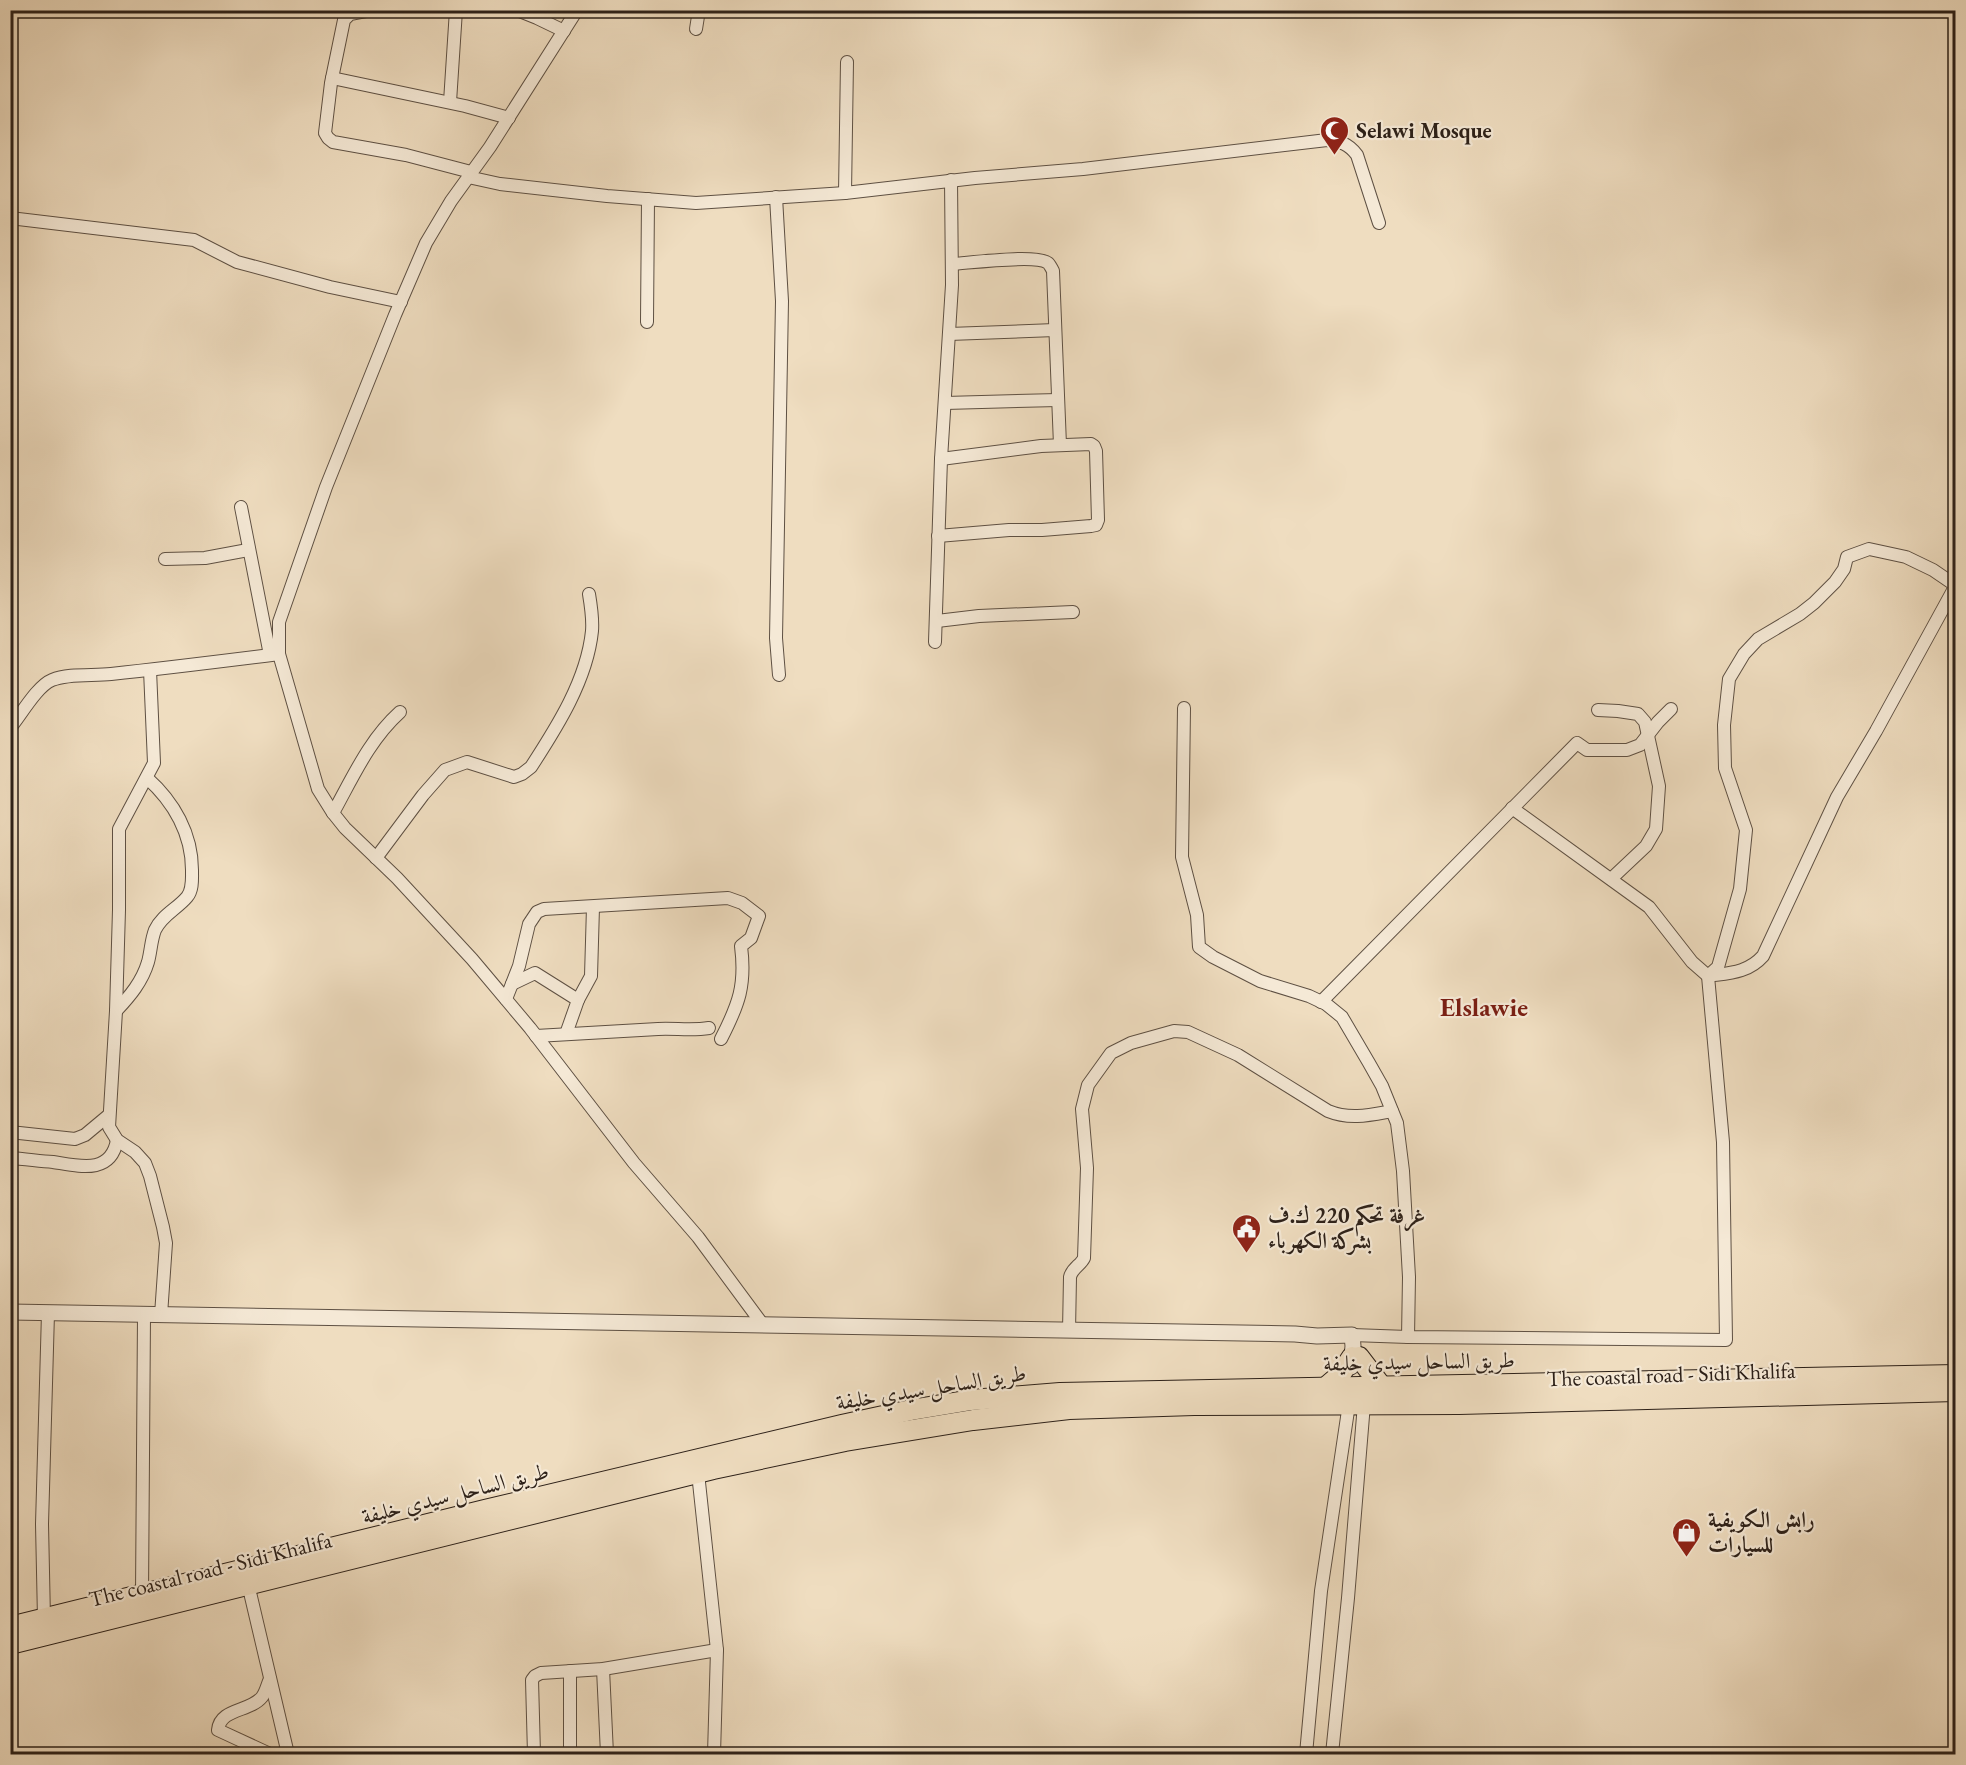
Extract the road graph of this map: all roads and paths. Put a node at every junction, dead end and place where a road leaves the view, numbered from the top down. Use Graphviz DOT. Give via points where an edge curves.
graph roads {
  1 [pos="371,10"];
  2 [pos="456,10"];
  3 [pos="517,10"];
  4 [pos="577,10"];
  5 [pos="699,10"];
  6 [pos="696,29"];
  7 [pos="564,32"];
  8 [pos="847,62"];
  9 [pos="332,78"];
  10 [pos="450,102"];
  11 [pos="509,118"];
  12 [pos="470,175"];
  13 [pos="951,180"];
  14 [pos="845,193"];
  15 [pos="776,197"];
  16 [pos="648,199"];
  17 [pos="10,218"];
  18 [pos="1379,223"];
  19 [pos="952,264"];
  20 [pos="401,302"];
  21 [pos="647,322"];
  22 [pos="1055,330"];
  23 [pos="949,334"];
  24 [pos="1058,400"];
  25 [pos="945,403"];
  26 [pos="1060,445"];
  27 [pos="941,459"];
  28 [pos="241,507"];
  29 [pos="938,536"];
  30 [pos="248,550"];
  31 [pos="165,559"];
  32 [pos="1955,585"];
  33 [pos="589,594"];
  34 [pos="1952,599"];
  35 [pos="1073,612"];
  36 [pos="937,621"];
  37 [pos="936,642"];
  38 [pos="275,655"];
  39 [pos="150,670"];
  40 [pos="779,675"];
  41 [pos="1184,708"];
  42 [pos="1598,710"];
  43 [pos="1671,710"];
  44 [pos="400,712"];
  45 [pos="10,728"];
  46 [pos="1647,735"];
  47 [pos="147,778"];
  48 [pos="1512,808"];
  49 [pos="333,813"];
  50 [pos="376,858"];
  51 [pos="1611,879"];
  52 [pos="593,907"];
  53 [pos="1708,976"];
  54 [pos="512,984"];
  55 [pos="506,999"];
  56 [pos="578,1000"];
  57 [pos="1321,1002"];
  58 [pos="116,1011"];
  59 [pos="709,1028"];
  60 [pos="566,1035"];
  61 [pos="537,1036"];
  62 [pos="721,1039"];
  63 [pos="1392,1111"];
  64 [pos="109,1115"];
  65 [pos="10,1132"];
  66 [pos="117,1140"];
  67 [pos="10,1158"];
  68 [pos="10,1312"];
  69 [pos="48,1313"];
  70 [pos="144,1315"];
  71 [pos="161,1315"];
  72 [pos="764,1325"];
  73 [pos="1070,1331"];
  74 [pos="1408,1337"];
  75 [pos="1354,1349"];
  76 [pos="1956,1375"];
  77 [pos="1326,1387"];
  78 [pos="1956,1391"];
  79 [pos="1362,1394"];
  80 [pos="698,1473"];
  81 [pos="248,1584"];
  82 [pos="142,1594"];
  83 [pos="44,1619"];
  84 [pos="10,1627"];
  85 [pos="10,1644"];
  86 [pos="717,1650"];
  87 [pos="603,1669"];
  88 [pos="570,1671"];
  89 [pos="270,1679"];
  90 [pos="270,1755"];
  91 [pos="288,1755"];
  92 [pos="534,1755"];
  93 [pos="570,1755"];
  94 [pos="608,1755"];
  95 [pos="714,1755"];
  96 [pos="1306,1755"];
  97 [pos="1332,1755"];
  1 -- 9 [label="street" via="350,14 344,20"];
  2 -- 10 [label="street"];
  3 -- 7 [label="street"];
  4 -- 7 [label="street"];
  5 -- 6 [label="street"];
  7 -- 11 [label="street"];
  8 -- 14 [label="street"];
  9 -- 10 [label="street"];
  9 -- 12 [label="street" via="324,133 333,142 406,155"];
  10 -- 11 [label="street"];
  11 -- 12 [label="street"];
  12 -- 16 [label="street" via="500,184"];
  12 -- 20 [label="street" via="426,243"];
  13 -- 14 [label="street"];
  13 -- 18 [label="street" via="1083,169 1327,140 1343,142 1357,154"];
  13 -- 19 [label="street"];
  14 -- 15 [label="street"];
  15 -- 16 [label="street" via="696,203"];
  15 -- 40 [label="street" via="782,301 776,638"];
  16 -- 21 [label="street"];
  17 -- 20 [label="street" via="194,240 237,262"];
  19 -- 22 [label="street" via="1013,260 1048,263 1053,271"];
  19 -- 23 [label="street"];
  20 -- 38 [label="street" via="326,487 279,622"];
  22 -- 23 [label="street"];
  22 -- 24 [label="street"];
  23 -- 25 [label="street"];
  24 -- 25 [label="street"];
  24 -- 26 [label="street"];
  25 -- 27 [label="street"];
  26 -- 27 [label="street"];
  26 -- 29 [label="street" via="1094,446 1096,525"];
  27 -- 29 [label="street"];
  28 -- 30 [label="street"];
  29 -- 36 [label="street"];
  30 -- 31 [label="street" via="205,558"];
  30 -- 38 [label="street"];
  32 -- 34 [label="street"];
  32 -- 53 [label="street" via="1906,557 1869,549 1847,557 1835,582 1814,603 1758,639 1744,654 1729,680 1725,725 1725,768 1746,830 1740,889 1718,967"];
  33 -- 50 [label="street" via="592,630 582,670 531,767 514,777 467,762 445,770"];
  34 -- 53 [label="street" via="1837,797 1763,957 1742,971"];
  35 -- 36 [label="street"];
  36 -- 37 [label="street"];
  38 -- 39 [label="street"];
  38 -- 49 [label="street" via="318,789"];
  39 -- 45 [label="street" via="50,681"];
  39 -- 47 [label="street" via="154,763"];
  41 -- 57 [label="street" via="1182,857 1197,915 1199,947 1260,981"];
  42 -- 46 [label="street" via="1638,714 1645,722"];
  43 -- 46 [label="street"];
  44 -- 49 [label="street" via="368,748"];
  46 -- 48 [label="street" via="1640,745 1627,750 1587,750 1577,743"];
  46 -- 51 [label="street" via="1659,786 1656,829 1646,846"];
  47 -- 58 [label="street" via="119,829"];
  47 -- 58 [label="street" via="170,801 185,830 192,884 188,896 160,922 143,976 134,993"];
  48 -- 51 [label="street"];
  48 -- 57 [label="street"];
  49 -- 50 [label="street"];
  50 -- 55 [label="street"];
  51 -- 53 [label="street" via="1649,907 1692,962"];
  52 -- 54 [label="street" via="556,907 537,912 529,924"];
  52 -- 56 [label="street" via="591,976"];
  52 -- 62 [label="street" via="728,898 759,916 751,938 741,946 741,994"];
  53 -- 74 [label="street" via="1723,1142 1726,1340"];
  54 -- 55 [label="street"];
  54 -- 56 [label="street" via="535,973"];
  55 -- 61 [label="street"];
  56 -- 60 [label="street"];
  57 -- 63 [label="street" via="1342,1017"];
  58 -- 64 [label="street"];
  59 -- 60 [label="street"];
  60 -- 61 [label="street"];
  61 -- 72 [label="street"];
  63 -- 73 [label="street" via="1340,1116 1238,1055 1188,1032 1174,1031 1111,1053 1088,1085 1082,1109 1087,1168 1084,1257 1070,1277"];
  63 -- 74 [label="street" via="1403,1171"];
  64 -- 65 [label="street" via="85,1135 75,1138"];
  64 -- 66 [label="street" via="109,1126"];
  66 -- 67 [label="street" via="111,1157 86,1167"];
  66 -- 71 [label="street" via="145,1163 163,1227"];
  68 -- 69 [label="street"];
  69 -- 70 [label="street"];
  69 -- 83 [label="street" via="42,1524"];
  70 -- 71 [label="street"];
  70 -- 82 [label="street"];
  71 -- 72 [label="street"];
  72 -- 73 [label="street"];
  73 -- 75 [label="street" via="1317,1336"];
  74 -- 75 [label="street"];
  75 -- 77 [label="highway" via="1340,1375"];
  75 -- 79 [label="highway"];
  75 -- 79 [label="street"];
  76 -- 79 [label="highway, طريق الساحل سيدي خليفة"];
  77 -- 79 [label="highway, طريق الساحل سيدي خليفة"];
  77 -- 82 [label="highway, طريق الساحل سيدي خليفة" via="1060,1393 971,1400 911,1410"];
  78 -- 79 [label="highway, The coastal road - Sidi Khalifa"];
  79 -- 80 [label="highway, The coastal road - Sidi Khalifa" via="1069,1409 846,1441"];
  79 -- 96 [label="street" via="1321,1591"];
  79 -- 97 [label="street" via="1349,1587"];
  80 -- 81 [label="highway, The coastal road - Sidi Khalifa"];
  80 -- 86 [label="street"];
  81 -- 85 [label="highway, The coastal road - Sidi Khalifa"];
  81 -- 89 [label="street"];
  82 -- 83 [label="highway, طريق الساحل سيدي خليفة"];
  83 -- 84 [label="highway, طريق الساحل سيدي خليفة"];
  86 -- 87 [label="street"];
  86 -- 95 [label="street"];
  87 -- 88 [label="street"];
  87 -- 94 [label="street"];
  88 -- 92 [label="street" via="533,1677"];
  88 -- 93 [label="street"];
  89 -- 90 [label="street" via="262,1697 231,1713 219,1723 218,1730"];
  89 -- 91 [label="street"];
}
